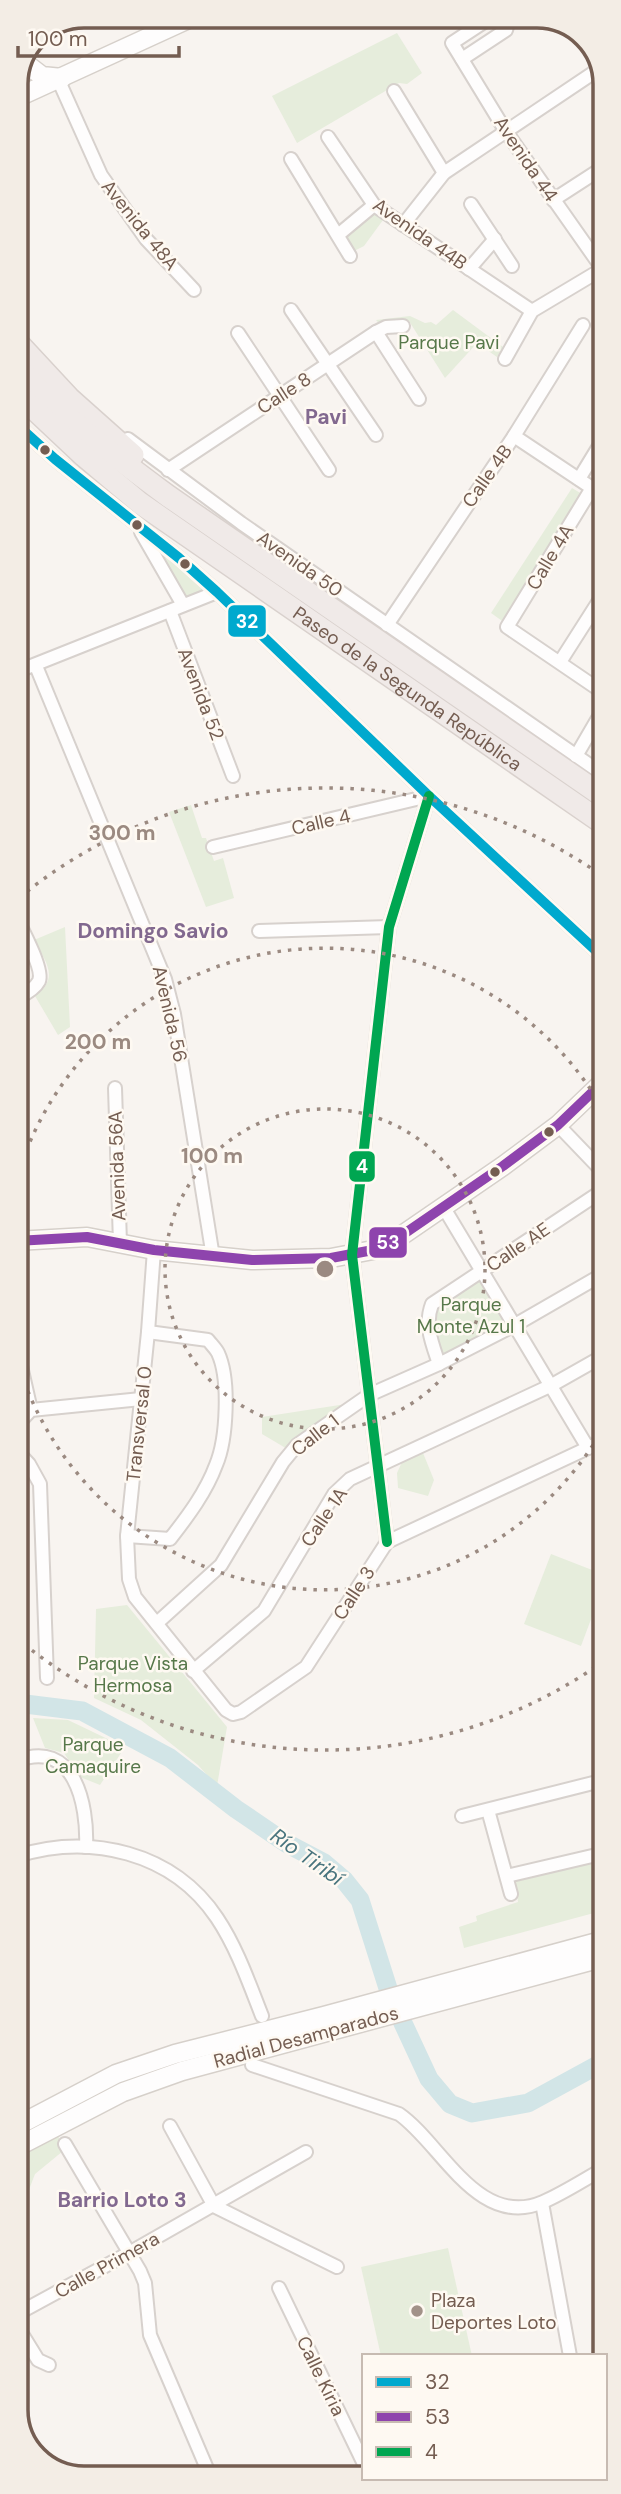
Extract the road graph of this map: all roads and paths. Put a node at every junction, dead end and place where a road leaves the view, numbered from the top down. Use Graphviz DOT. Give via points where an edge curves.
graph roads {
  1 [pos="169,28"];
  2 [pos="475,28"];
  3 [pos="507,28"];
  4 [pos="462,59"];
  5 [pos="31,68"];
  6 [pos="592,73"];
  7 [pos="60,78"];
  8 [pos="394,91"];
  9 [pos="28,92"];
  10 [pos="505,130"];
  11 [pos="328,137"];
  12 [pos="291,159"];
  13 [pos="444,173"];
  14 [pos="593,174"];
  15 [pos="553,200"];
  16 [pos="471,204"];
  17 [pos="373,205"];
  18 [pos="403,225"];
  19 [pos="338,235"];
  20 [pos="495,239"];
  21 [pos="593,254"];
  22 [pos="350,256"];
  23 [pos="512,266"];
  24 [pos="468,269"];
  25 [pos="593,275"];
  26 [pos="194,290"];
  27 [pos="291,310"];
  28 [pos="532,311"];
  29 [pos="583,325"];
  30 [pos="403,326"];
  31 [pos="376,332"];
  32 [pos="238,333"];
  33 [pos="28,342"];
  34 [pos="28,354"];
  35 [pos="505,359"];
  36 [pos="328,363"];
  37 [pos="28,378"];
  38 [pos="279,395"];
  39 [pos="419,399"];
  40 [pos="28,404"];
  41 [pos="28,420"];
  42 [pos="28,435"];
  43 [pos="376,435"];
  44 [pos="514,436"];
  45 [pos="593,456"];
  46 [pos="168,470"];
  47 [pos="329,470"];
  48 [pos="579,479"];
  49 [pos="592,488"];
  50 [pos="169,496"];
  51 [pos="140,503"];
  52 [pos="138,525"];
  53 [pos="217,592"];
  54 [pos="183,605"];
  55 [pos="593,610"];
  56 [pos="170,611"];
  57 [pos="387,625"];
  58 [pos="560,662"];
  59 [pos="36,666"];
  60 [pos="28,668"];
  61 [pos="593,685"];
  62 [pos="467,700"];
  63 [pos="456,720"];
  64 [pos="593,727"];
  65 [pos="576,756"];
  66 [pos="593,768"];
  67 [pos="233,776"];
  68 [pos="593,777"];
  69 [pos="593,789"];
  70 [pos="429,796"];
  71 [pos="593,816"];
  72 [pos="593,834"];
  73 [pos="214,847"];
  74 [pos="389,927"];
  75 [pos="259,931"];
  76 [pos="28,944"];
  77 [pos="593,948"];
  78 [pos="28,992"];
  79 [pos="115,1088"];
  80 [pos="593,1091"];
  81 [pos="558,1125"];
  82 [pos="593,1161"];
  83 [pos="593,1197"];
  84 [pos="444,1208"];
  85 [pos="28,1240"];
  86 [pos="120,1243"];
  87 [pos="154,1250"];
  88 [pos="352,1255"];
  89 [pos="213,1257"];
  90 [pos="483,1270"];
  91 [pos="593,1280"];
  92 [pos="515,1325"];
  93 [pos="148,1332"];
  94 [pos="593,1362"];
  95 [pos="439,1364"];
  96 [pos="552,1385"];
  97 [pos="369,1395"];
  98 [pos="28,1397"];
  99 [pos="141,1399"];
  100 [pos="31,1410"];
  101 [pos="28,1413"];
  102 [pos="593,1446"];
  103 [pos="589,1448"];
  104 [pos="28,1463"];
  105 [pos="379,1464"];
  106 [pos="127,1536"];
  107 [pos="387,1542"];
  108 [pos="157,1623"];
  109 [pos="193,1671"];
  110 [pos="47,1678"];
  111 [pos="28,1758"];
  112 [pos="593,1783"];
  113 [pos="488,1810"];
  114 [pos="462,1816"];
  115 [pos="86,1847"];
  116 [pos="28,1854"];
  117 [pos="593,1856"];
  118 [pos="507,1876"];
  119 [pos="511,1894"];
  120 [pos="593,1944"];
  121 [pos="593,1960"];
  122 [pos="468,1986"];
  123 [pos="262,2016"];
  124 [pos="327,2024"];
  125 [pos="252,2065"];
  126 [pos="28,2120"];
  127 [pos="170,2126"];
  128 [pos="28,2141"];
  129 [pos="65,2144"];
  130 [pos="306,2152"];
  131 [pos="593,2175"];
  132 [pos="542,2203"];
  133 [pos="214,2206"];
  134 [pos="129,2253"];
  135 [pos="337,2267"];
  136 [pos="279,2288"];
  137 [pos="28,2308"];
  138 [pos="28,2344"];
  139 [pos="570,2354"];
  140 [pos="49,2365"];
  141 [pos="362,2460"];
  142 [pos="206,2466"];
  1 -- 7 [label="main road"];
  2 -- 4 [label="street, Avenida 44" via="452,43"];
  3 -- 4 [label="street"];
  4 -- 10 [label="street, Avenida 44"];
  5 -- 7 [label="main road" via="42,76"];
  6 -- 10 [label="street"];
  7 -- 9 [label="main road"];
  7 -- 26 [label="street, Avenida 48A" via="101,175 146,239"];
  8 -- 13 [label="street"];
  10 -- 13 [label="street"];
  10 -- 15 [label="street, Avenida 44"];
  11 -- 17 [label="street, Avenida 44B"];
  12 -- 19 [label="street"];
  13 -- 18 [label="street"];
  14 -- 15 [label="street"];
  15 -- 21 [label="street, Avenida 44"];
  16 -- 20 [label="street"];
  17 -- 18 [label="street, Avenida 44B"];
  17 -- 19 [label="street"];
  18 -- 24 [label="street, Avenida 44B"];
  19 -- 22 [label="street"];
  20 -- 23 [label="street"];
  20 -- 24 [label="street"];
  24 -- 28 [label="street, Avenida 44B"];
  25 -- 28 [label="street"];
  27 -- 36 [label="street"];
  28 -- 35 [label="street"];
  29 -- 44 [label="street, Calle 4B"];
  30 -- 31 [label="street, Calle 8"];
  31 -- 36 [label="street, Calle 8"];
  31 -- 39 [label="street"];
  32 -- 38 [label="street"];
  33 -- 46 [label="street, Avenida 50" via="66,386"];
  34 -- 50 [label="highway"];
  36 -- 38 [label="street, Calle 8"];
  36 -- 43 [label="street"];
  37 -- 50 [label="highway, Paseo de la Segunda República" via="102,448"];
  38 -- 46 [label="street, Calle 8"];
  38 -- 47 [label="street"];
  40 -- 51 [label="highway, Paseo de la Segunda República"];
  41 -- 51 [label="highway" via="94,478"];
  42 -- 52 [label="street"];
  44 -- 48 [label="street"];
  44 -- 57 [label="street, Calle 4B"];
  45 -- 48 [label="street"];
  46 -- 57 [label="street, Avenida 50"];
  48 -- 49 [label="street"];
  49 -- 58 [label="street, Calle 4A" via="508,627"];
  50 -- 62 [label="highway, Paseo de la Segunda República"];
  51 -- 63 [label="highway, Paseo de la Segunda República"];
  52 -- 53 [label="street"];
  52 -- 54 [label="street"];
  53 -- 54 [label="street"];
  53 -- 70 [label="street"];
  54 -- 56 [label="street"];
  55 -- 58 [label="street"];
  56 -- 59 [label="street"];
  56 -- 67 [label="street, Avenida 52"];
  57 -- 65 [label="street, Avenida 50"];
  58 -- 61 [label="street"];
  59 -- 60 [label="street"];
  59 -- 89 [label="street, Avenida 56" via="165,979"];
  62 -- 68 [label="highway"];
  62 -- 69 [label="highway, Paseo de la Segunda República"];
  63 -- 71 [label="highway, Paseo de la Segunda República"];
  63 -- 72 [label="highway" via="515,775"];
  64 -- 65 [label="street"];
  65 -- 66 [label="street, Avenida 50"];
  70 -- 73 [label="street, Calle 4"];
  70 -- 74 [label="street"];
  70 -- 77 [label="street"];
  74 -- 75 [label="street"];
  74 -- 88 [label="street"];
  76 -- 78 [label="street" via="40,971 39,981"];
  79 -- 86 [label="street, Avenida 56A"];
  80 -- 81 [label="main road"];
  81 -- 82 [label="street"];
  81 -- 84 [label="main road"];
  83 -- 90 [label="street, Calle AE"];
  84 -- 88 [label="main road" via="398,1238"];
  84 -- 90 [label="street"];
  85 -- 86 [label="main road" via="87,1237"];
  86 -- 87 [label="main road"];
  87 -- 89 [label="main road"];
  87 -- 93 [label="street, Transversal 0"];
  88 -- 89 [label="main road" via="289,1261"];
  88 -- 97 [label="street"];
  90 -- 92 [label="street"];
  90 -- 95 [label="street, Calle AE" via="432,1304 427,1318"];
  91 -- 92 [label="street, Calle 1"];
  92 -- 95 [label="street, Calle 1"];
  92 -- 96 [label="street"];
  93 -- 99 [label="street, Transversal 0"];
  93 -- 106 [label="street" via="208,1340 217,1352 225,1382 223,1431 217,1464 194,1508 170,1538"];
  94 -- 96 [label="street, Calle 1A"];
  95 -- 97 [label="street, Calle 1"];
  96 -- 103 [label="street"];
  96 -- 105 [label="street, Calle 1A"];
  97 -- 105 [label="street"];
  97 -- 108 [label="street, Calle 1" via="297,1445 222,1565"];
  98 -- 100 [label="street"];
  99 -- 100 [label="street"];
  99 -- 106 [label="street, Transversal 0"];
  100 -- 101 [label="street"];
  102 -- 103 [label="street"];
  103 -- 107 [label="street"];
  104 -- 110 [label="street" via="40,1484"];
  105 -- 107 [label="street"];
  105 -- 109 [label="street, Calle 1A" via="334,1494 264,1611"];
  106 -- 108 [label="street, Transversal 0" via="129,1579 135,1597"];
  107 -- 109 [label="street, Calle 3" via="306,1667 242,1712 226,1710"];
  108 -- 109 [label="street"];
  111 -- 115 [label="street" via="48,1755 60,1761 78,1789 87,1828"];
  112 -- 113 [label="street"];
  113 -- 114 [label="street"];
  113 -- 118 [label="street"];
  115 -- 116 [label="street"];
  115 -- 123 [label="street" via="140,1856 166,1868 194,1890 229,1939"];
  117 -- 118 [label="street"];
  118 -- 119 [label="street"];
  120 -- 122 [label="main road, Radial Desamparados"];
  121 -- 122 [label="main road, Radial Desamparados"];
  122 -- 124 [label="main road, Radial Desamparados"];
  124 -- 126 [label="main road, Radial Desamparados" via="176,2054 116,2074"];
  124 -- 128 [label="main road, Radial Desamparados" via="123,2092"];
  125 -- 132 [label="street" via="399,2114 487,2199 518,2207"];
  127 -- 133 [label="street"];
  129 -- 134 [label="street"];
  130 -- 133 [label="street, Calle Primera"];
  131 -- 132 [label="street"];
  132 -- 139 [label="street"];
  133 -- 134 [label="street, Calle Primera"];
  133 -- 135 [label="street"];
  134 -- 137 [label="street, Calle Primera"];
  134 -- 142 [label="street" via="145,2283 150,2334"];
  136 -- 141 [label="street, Calle Kiria"];
  138 -- 140 [label="street" via="38,2360"];
}
